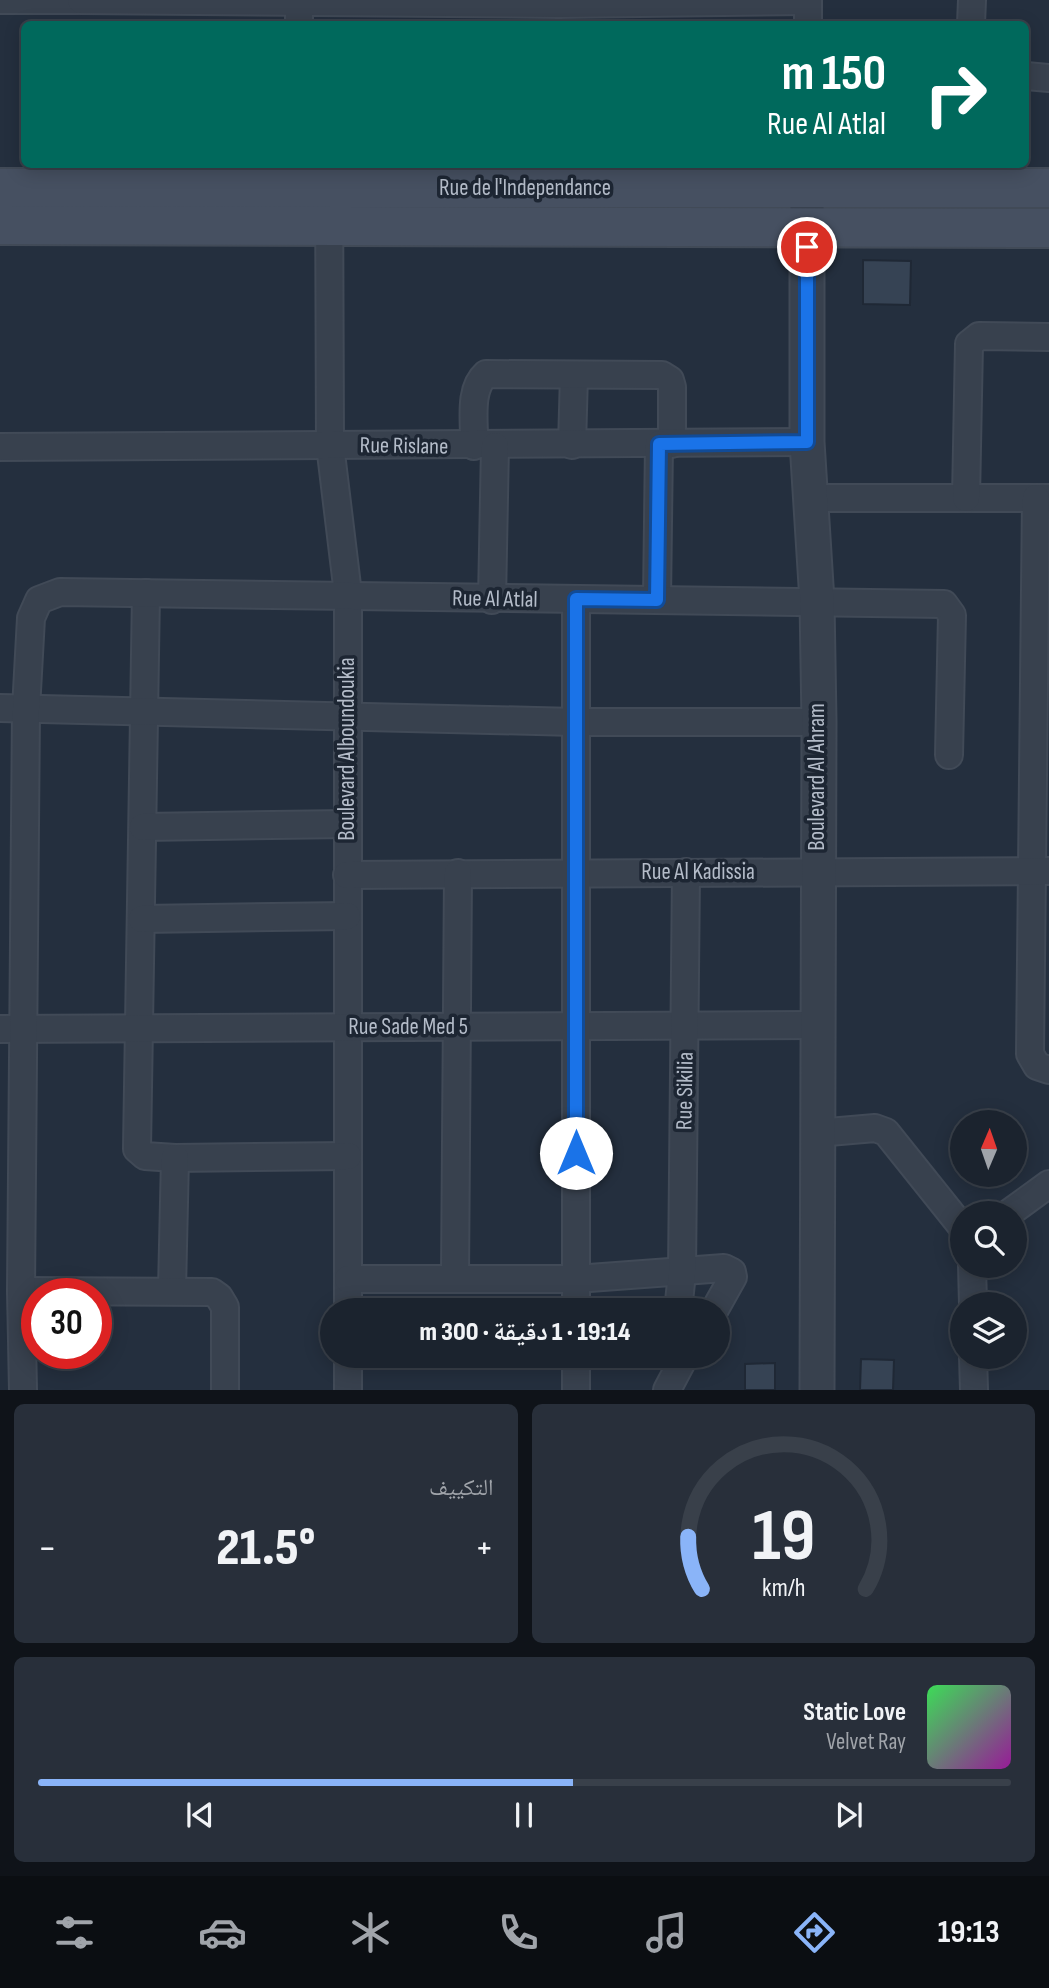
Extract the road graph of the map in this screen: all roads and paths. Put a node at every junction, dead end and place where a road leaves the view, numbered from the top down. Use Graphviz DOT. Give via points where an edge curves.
graph roads {
  1 [pos="0,0"];
  2 [pos="80,0"];
  3 [pos="972,0"];
  4 [pos="559,2"];
  5 [pos="299,9"];
  6 [pos="808,9"];
  7 [pos="329,14"];
  8 [pos="971,21"];
  9 [pos="1029,76"];
  10 [pos="1049,78"];
  11 [pos="808,176"];
  12 [pos="317,186"];
  13 [pos="0,188"];
  14 [pos="1049,188"];
  15 [pos="0,225"];
  16 [pos="807,228"];
  17 [pos="1049,228"];
  18 [pos="1049,337"];
  19 [pos="574,375"];
  20 [pos="807,442"];
  21 [pos="666,444"];
  22 [pos="330,445"];
  23 [pos="572,445"];
  24 [pos="485,446"];
  25 [pos="0,447"];
  26 [pos="811,498"];
  27 [pos="966,498"];
  28 [pos="1043,498"];
  29 [pos="146,593"];
  30 [pos="348,594"];
  31 [pos="576,599"];
  32 [pos="492,600"];
  33 [pos="657,600"];
  34 [pos="817,601"];
  35 [pos="0,708"];
  36 [pos="26,709"];
  37 [pos="145,712"];
  38 [pos="347,716"];
  39 [pos="575,722"];
  40 [pos="819,722"];
  41 [pos="950,755"];
  42 [pos="347,824"];
  43 [pos="143,827"];
  44 [pos="817,871"];
  45 [pos="1040,871"];
  46 [pos="686,872"];
  47 [pos="458,873"];
  48 [pos="576,873"];
  49 [pos="347,875"];
  50 [pos="347,916"];
  51 [pos="142,919"];
  52 [pos="817,1025"];
  53 [pos="686,1026"];
  54 [pos="348,1027"];
  55 [pos="458,1027"];
  56 [pos="576,1027"];
  57 [pos="138,1028"];
  58 [pos="12,1029"];
  59 [pos="1040,1062"];
  60 [pos="817,1133"];
  61 [pos="348,1156"];
  62 [pos="175,1158"];
  63 [pos="1049,1184"];
  64 [pos="1026,1201"];
  65 [pos="950,1212"];
  66 [pos="682,1273"];
  67 [pos="455,1278"];
  68 [pos="348,1279"];
  69 [pos="576,1279"];
  70 [pos="112,1290"];
  71 [pos="172,1290"];
  72 [pos="21,1291"];
  73 [pos="348,1298"];
  74 [pos="576,1298"];
  75 [pos="679,1298"];
  76 [pos="722,1298"];
  77 [pos="348,1368"];
  78 [pos="576,1368"];
  79 [pos="23,1369"];
  80 [pos="973,1369"];
  81 [pos="23,1390"];
  82 [pos="225,1390"];
  83 [pos="348,1390"];
  84 [pos="576,1390"];
  85 [pos="817,1390"];
  86 [pos="974,1390"];
  1 -- 2 [label="street"];
  2 -- 5 [label="street"];
  3 -- 8 [label="street"];
  4 -- 6 [label="street"];
  4 -- 7 [label="street"];
  5 -- 7 [label="street"];
  9 -- 10 [label="street"];
  11 -- 12 [label="main road, Rue de l'Independance"];
  11 -- 14 [label="main road, Rue de l'Independance"];
  11 -- 16 [label="street, Boulevard Al Ahram"];
  12 -- 13 [label="main road, Rue de l'Independance"];
  12 -- 15 [label="main road, Rue de l'Independance"];
  12 -- 16 [label="main road, Rue de l'Independance"];
  12 -- 22 [label="street, Boulevard Alboundoukia"];
  16 -- 17 [label="main road, Rue de l'Independance"];
  16 -- 20 [label="street, Boulevard Al Ahram"];
  18 -- 27 [label="street" via="979,336 969,344"];
  19 -- 21 [label="street" via="662,375 670,380"];
  19 -- 23 [label="street"];
  19 -- 24 [label="street" via="486,374 475,391"];
  20 -- 21 [label="street, Rue Rislane"];
  20 -- 26 [label="street, Boulevard Al Ahram"];
  21 -- 23 [label="street, Rue Rislane"];
  21 -- 33 [label="street"];
  22 -- 24 [label="street, Rue Rislane"];
  22 -- 25 [label="street, Rue Rislane"];
  22 -- 30 [label="street, Boulevard Alboundoukia"];
  23 -- 24 [label="street, Rue Rislane"];
  24 -- 32 [label="street"];
  26 -- 27 [label="street"];
  26 -- 34 [label="street, Boulevard Al Ahram"];
  27 -- 28 [label="street"];
  28 -- 45 [label="street"];
  29 -- 30 [label="street, Rue Al Atlal"];
  29 -- 36 [label="street, Rue Al Atlal" via="60,592 39,600 31,618"];
  29 -- 37 [label="street"];
  30 -- 32 [label="street, Rue Al Atlal"];
  30 -- 38 [label="street, Boulevard Alboundoukia"];
  31 -- 32 [label="street, Rue Al Atlal"];
  31 -- 33 [label="street, Rue Al Atlal"];
  31 -- 39 [label="street"];
  33 -- 34 [label="street, Rue Al Atlal"];
  34 -- 40 [label="street, Boulevard Al Ahram"];
  34 -- 41 [label="street, Rue Al Atlal" via="944,604 950,610"];
  35 -- 36 [label="street"];
  36 -- 37 [label="street"];
  36 -- 58 [label="street"];
  37 -- 38 [label="street"];
  37 -- 43 [label="street"];
  38 -- 39 [label="street"];
  38 -- 42 [label="street, Boulevard Alboundoukia"];
  39 -- 40 [label="street"];
  39 -- 48 [label="street"];
  40 -- 44 [label="street, Boulevard Al Ahram"];
  42 -- 43 [label="street"];
  42 -- 49 [label="street, Boulevard Alboundoukia"];
  43 -- 51 [label="street"];
  44 -- 45 [label="street, Rue Al Kadissia"];
  44 -- 46 [label="street, Rue Al Kadissia"];
  44 -- 52 [label="street, Boulevard Al Ahram"];
  45 -- 59 [label="street"];
  46 -- 48 [label="street, Rue Al Kadissia"];
  46 -- 53 [label="street, Rue Sikilia"];
  47 -- 48 [label="street, Rue Al Kadissia"];
  47 -- 49 [label="street, Rue Al Kadissia"];
  47 -- 55 [label="street"];
  48 -- 56 [label="street"];
  49 -- 50 [label="street, Boulevard Alboundoukia"];
  50 -- 51 [label="street"];
  50 -- 54 [label="street, Boulevard Alboundoukia"];
  51 -- 57 [label="street"];
  52 -- 53 [label="street, Rue Sade Med 5"];
  52 -- 60 [label="street, Boulevard Al Ahram"];
  53 -- 56 [label="street, Rue Sade Med 5"];
  53 -- 66 [label="street, Rue Sikilia"];
  54 -- 55 [label="street, Rue Sade Med 5"];
  54 -- 57 [label="street, Rue Sade Med 5"];
  54 -- 61 [label="street, Boulevard Alboundoukia"];
  55 -- 56 [label="street, Rue Sade Med 5"];
  55 -- 67 [label="street"];
  56 -- 69 [label="street"];
  57 -- 58 [label="street, Rue Sade Med 5"];
  57 -- 62 [label="street" via="135,1143 145,1156"];
  58 -- 72 [label="street"];
  60 -- 65 [label="street" via="865,1128 886,1132"];
  60 -- 85 [label="street, Boulevard Al Ahram"];
  61 -- 62 [label="street"];
  61 -- 68 [label="street, Boulevard Alboundoukia"];
  62 -- 71 [label="street"];
  63 -- 64 [label="street"];
  66 -- 69 [label="street"];
  66 -- 75 [label="street, Rue Sikilia"];
  66 -- 76 [label="street" via="724,1268 732,1272"];
  67 -- 68 [label="street"];
  67 -- 69 [label="street"];
  68 -- 73 [label="street, Boulevard Alboundoukia"];
  69 -- 74 [label="street"];
  70 -- 71 [label="street"];
  71 -- 82 [label="street" via="197,1290 219,1297 225,1307"];
  77 -- 83 [label="street"];
  78 -- 84 [label="street"];
  79 -- 81 [label="street"];
  80 -- 86 [label="street"];
}
